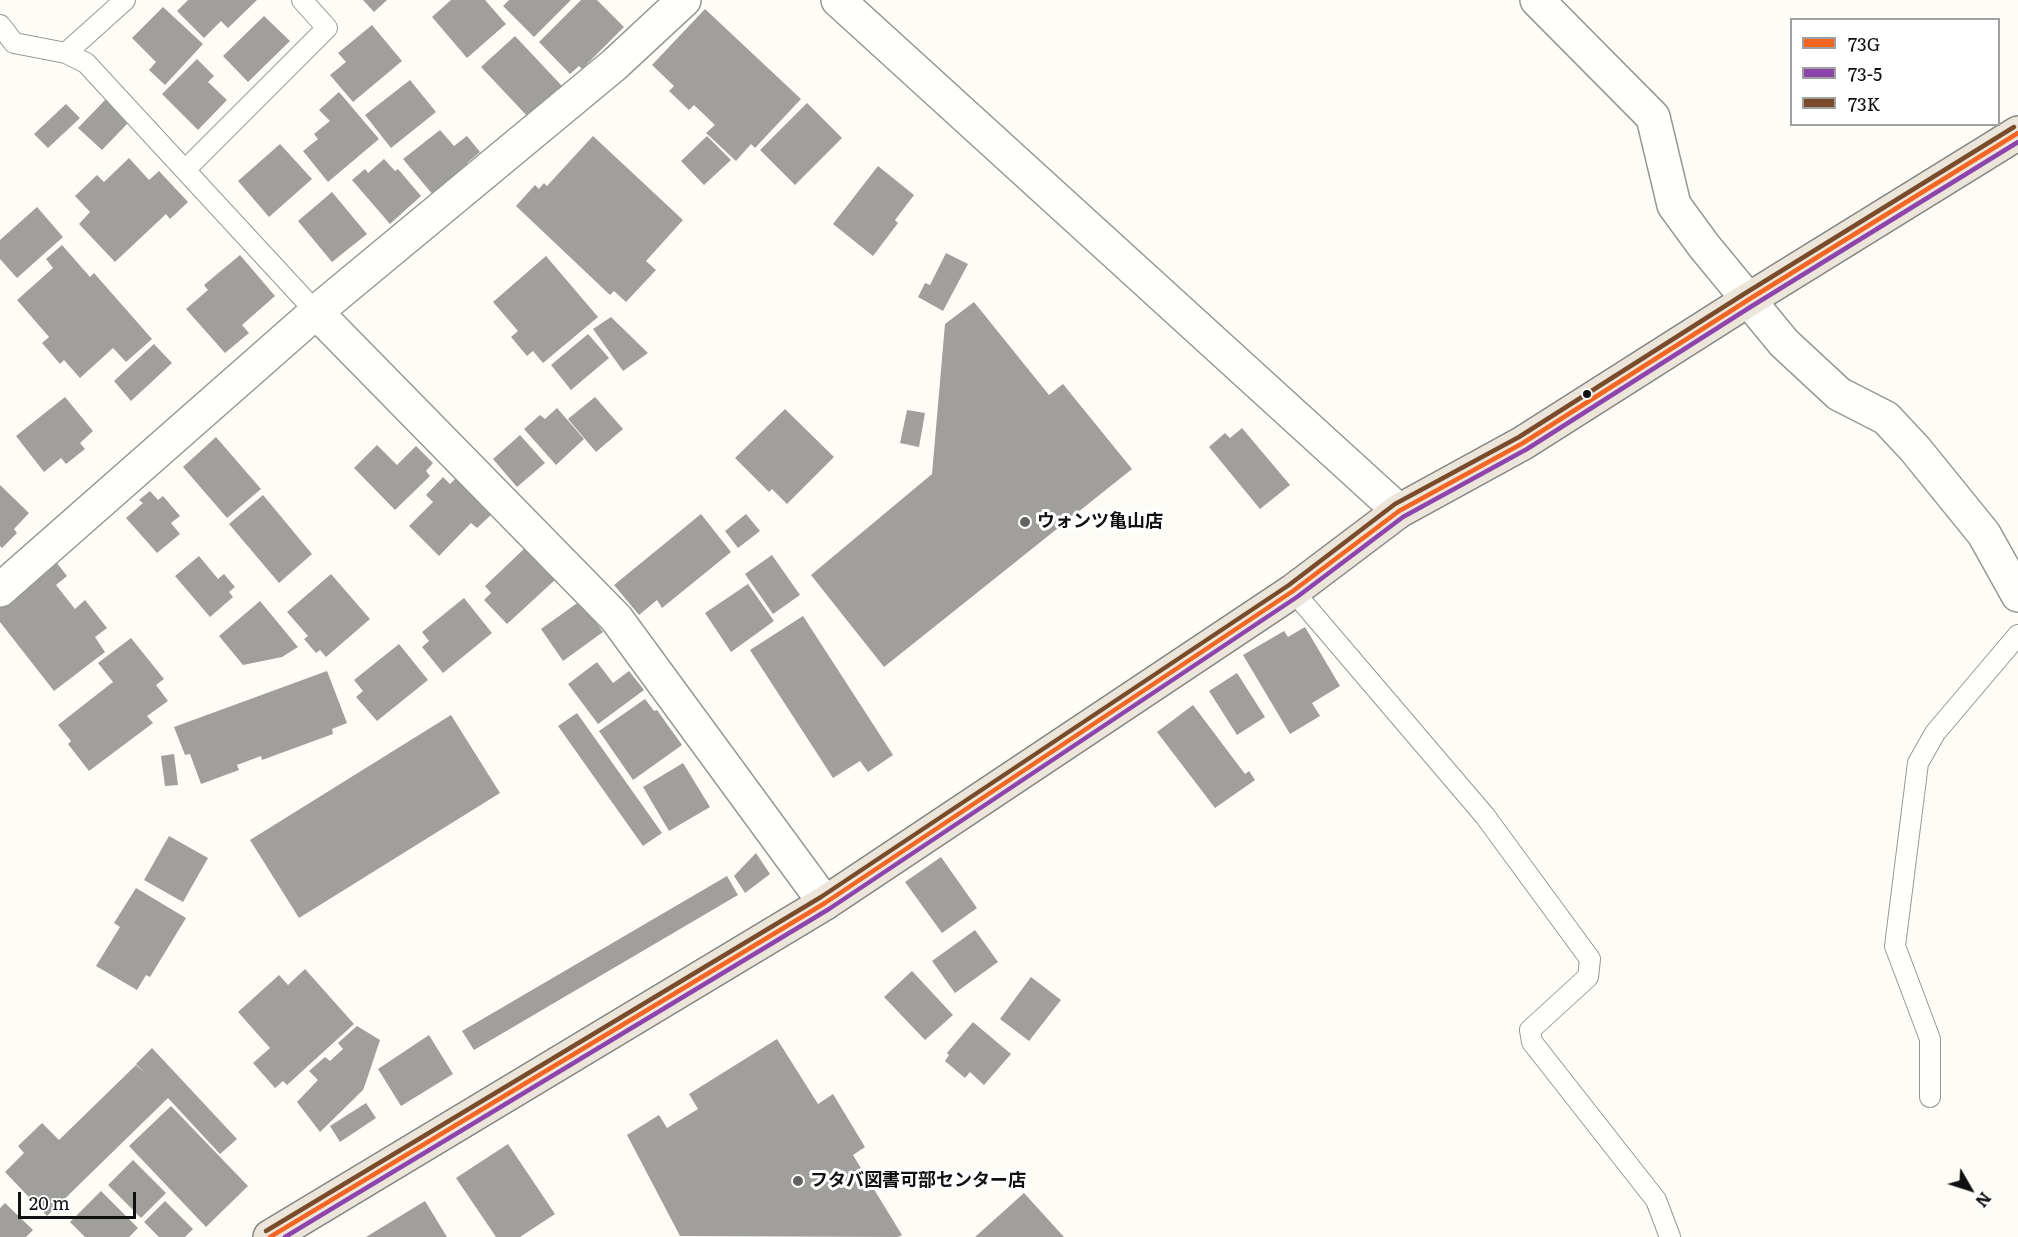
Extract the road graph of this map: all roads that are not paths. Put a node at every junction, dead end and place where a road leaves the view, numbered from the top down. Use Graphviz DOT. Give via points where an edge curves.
graph roads {
  1 [pos="125,0"];
  2 [pos="302,0"];
  3 [pos="684,0"];
  4 [pos="838,0"];
  5 [pos="1537,0"];
  6 [pos="0,25"];
  7 [pos="66,53"];
  8 [pos="2018,133"];
  9 [pos="185,170"];
  10 [pos="1748,300"];
  11 [pos="316,312"];
  12 [pos="1399,511"];
  13 [pos="0,590"];
  14 [pos="1293,591"];
  15 [pos="2018,595"];
  16 [pos="2018,635"];
  17 [pos="825,903"];
  18 [pos="1930,1097"];
  19 [pos="270,1237"];
  20 [pos="1670,1237"];
  1 -- 7 [label="lane"];
  2 -- 9 [label="lane" via="327,28"];
  3 -- 11 [label="street" via="614,65"];
  4 -- 12 [label="street"];
  5 -- 10 [label="street" via="1653,117 1674,205"];
  6 -- 7 [label="lane" via="14,43"];
  7 -- 9 [label="lane" via="86,63"];
  8 -- 10 [label="highway"];
  9 -- 11 [label="lane"];
  10 -- 12 [label="highway" via="1523,442"];
  10 -- 15 [label="street" via="1784,343 1839,394 1886,418 1915,449 1984,534"];
  11 -- 13 [label="street"];
  11 -- 17 [label="street" via="616,618"];
  12 -- 14 [label="highway"];
  14 -- 17 [label="highway"];
  14 -- 20 [label="lane" via="1485,816 1590,959 1588,977 1530,1030 1532,1042 1656,1200"];
  16 -- 18 [label="lane" via="1935,733 1917,763 1895,946 1930,1039"];
  17 -- 19 [label="highway"];
}
